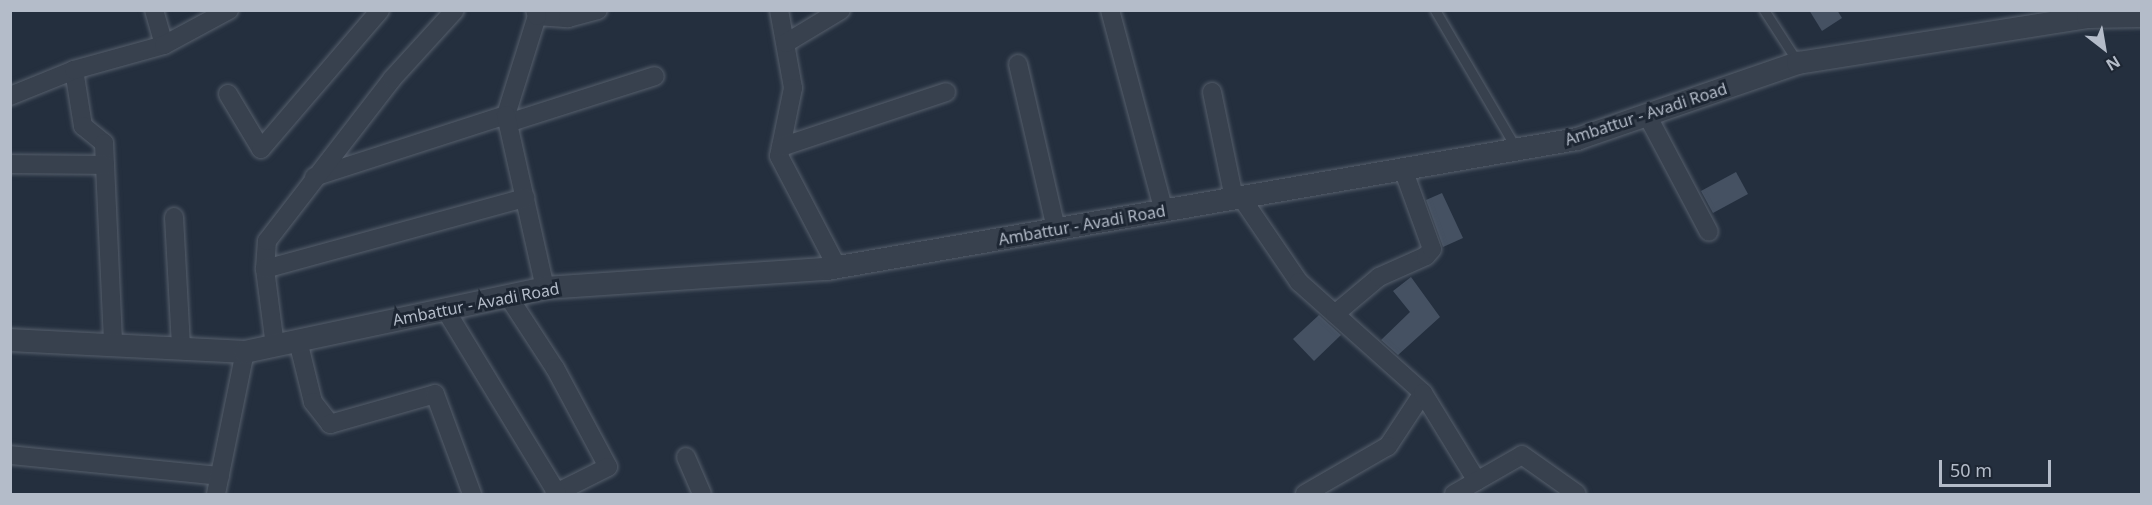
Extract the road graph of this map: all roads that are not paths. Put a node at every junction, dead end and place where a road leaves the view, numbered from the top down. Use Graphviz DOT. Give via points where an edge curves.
graph roads {
  1 [pos="154,10"];
  2 [pos="380,10"];
  3 [pos="455,10"];
  4 [pos="598,10"];
  5 [pos="841,10"];
  6 [pos="1110,10"];
  7 [pos="1435,10"];
  8 [pos="1764,10"];
  9 [pos="228,11"];
  10 [pos="781,11"];
  11 [pos="536,13"];
  12 [pos="2086,14"];
  13 [pos="2142,15"];
  14 [pos="786,43"];
  15 [pos="164,45"];
  16 [pos="1798,63"];
  17 [pos="1018,64"];
  18 [pos="74,70"];
  19 [pos="655,76"];
  20 [pos="946,92"];
  21 [pos="1212,92"];
  22 [pos="228,94"];
  23 [pos="10,96"];
  24 [pos="1647,115"];
  25 [pos="507,119"];
  26 [pos="780,147"];
  27 [pos="1517,150"];
  28 [pos="10,164"];
  29 [pos="105,165"];
  30 [pos="1403,169"];
  31 [pos="314,177"];
  32 [pos="525,198"];
  33 [pos="1237,198"];
  34 [pos="1164,211"];
  35 [pos="174,217"];
  36 [pos="1056,229"];
  37 [pos="1709,232"];
  38 [pos="837,267"];
  39 [pos="265,268"];
  40 [pos="545,288"];
  41 [pos="508,296"];
  42 [pos="445,309"];
  43 [pos="1335,314"];
  44 [pos="10,340"];
  45 [pos="298,341"];
  46 [pos="113,345"];
  47 [pos="275,345"];
  48 [pos="181,347"];
  49 [pos="245,352"];
  50 [pos="1423,393"];
  51 [pos="10,455"];
  52 [pos="686,457"];
  53 [pos="220,476"];
  54 [pos="1477,481"];
  55 [pos="581,489"];
  56 [pos="556,494"];
  57 [pos="216,495"];
  58 [pos="472,495"];
  59 [pos="702,495"];
  60 [pos="1305,495"];
  61 [pos="1454,495"];
  62 [pos="1577,495"];
  1 -- 15 [label="street"];
  2 -- 22 [label="street" via="261,149"];
  3 -- 31 [label="street" via="392,79"];
  4 -- 11 [label="street" via="568,18"];
  5 -- 14 [label="street"];
  6 -- 34 [label="street"];
  7 -- 27 [label="lane"];
  8 -- 16 [label="lane"];
  9 -- 15 [label="street"];
  10 -- 14 [label="street"];
  11 -- 25 [label="street"];
  12 -- 13 [label="street, Ambattur - Avadi Road"];
  12 -- 16 [label="street, Ambattur - Avadi Road"];
  14 -- 26 [label="street" via="793,88"];
  15 -- 18 [label="street"];
  16 -- 24 [label="street, Ambattur - Avadi Road"];
  17 -- 36 [label="street"];
  18 -- 23 [label="street"];
  18 -- 29 [label="street" via="83,126 104,143"];
  19 -- 25 [label="street"];
  20 -- 26 [label="street"];
  21 -- 33 [label="street"];
  24 -- 27 [label="street, Ambattur - Avadi Road" via="1577,139"];
  24 -- 37 [label="street"];
  25 -- 31 [label="street"];
  25 -- 32 [label="street"];
  26 -- 38 [label="street" via="779,156"];
  27 -- 30 [label="street, Ambattur - Avadi Road"];
  28 -- 29 [label="street"];
  29 -- 46 [label="street"];
  30 -- 33 [label="street, Ambattur - Avadi Road"];
  30 -- 43 [label="street" via="1432,249 1426,256 1372,282"];
  31 -- 39 [label="street" via="267,241"];
  32 -- 39 [label="street"];
  32 -- 40 [label="street"];
  33 -- 34 [label="street, Ambattur - Avadi Road"];
  33 -- 43 [label="street" via="1299,282"];
  34 -- 36 [label="street, Ambattur - Avadi Road"];
  35 -- 48 [label="street"];
  36 -- 38 [label="street, Ambattur - Avadi Road"];
  38 -- 40 [label="street, Ambattur - Avadi Road"];
  39 -- 47 [label="street"];
  40 -- 41 [label="street, Ambattur - Avadi Road"];
  41 -- 42 [label="street, Ambattur - Avadi Road"];
  41 -- 55 [label="street" via="555,368 608,467"];
  42 -- 45 [label="street, Ambattur - Avadi Road"];
  42 -- 56 [label="street"];
  43 -- 50 [label="street"];
  44 -- 46 [label="street, Ambattur - Avadi Road"];
  45 -- 47 [label="street, Ambattur - Avadi Road"];
  45 -- 58 [label="street" via="313,402 330,424 435,394"];
  46 -- 48 [label="street, Ambattur - Avadi Road"];
  47 -- 49 [label="street, Ambattur - Avadi Road"];
  48 -- 49 [label="street, Ambattur - Avadi Road"];
  49 -- 53 [label="street"];
  50 -- 54 [label="street"];
  50 -- 60 [label="street" via="1388,446"];
  51 -- 53 [label="street"];
  52 -- 59 [label="street"];
  53 -- 57 [label="street"];
  54 -- 61 [label="street"];
  54 -- 62 [label="street" via="1522,455"];
  55 -- 56 [label="street"];
}
